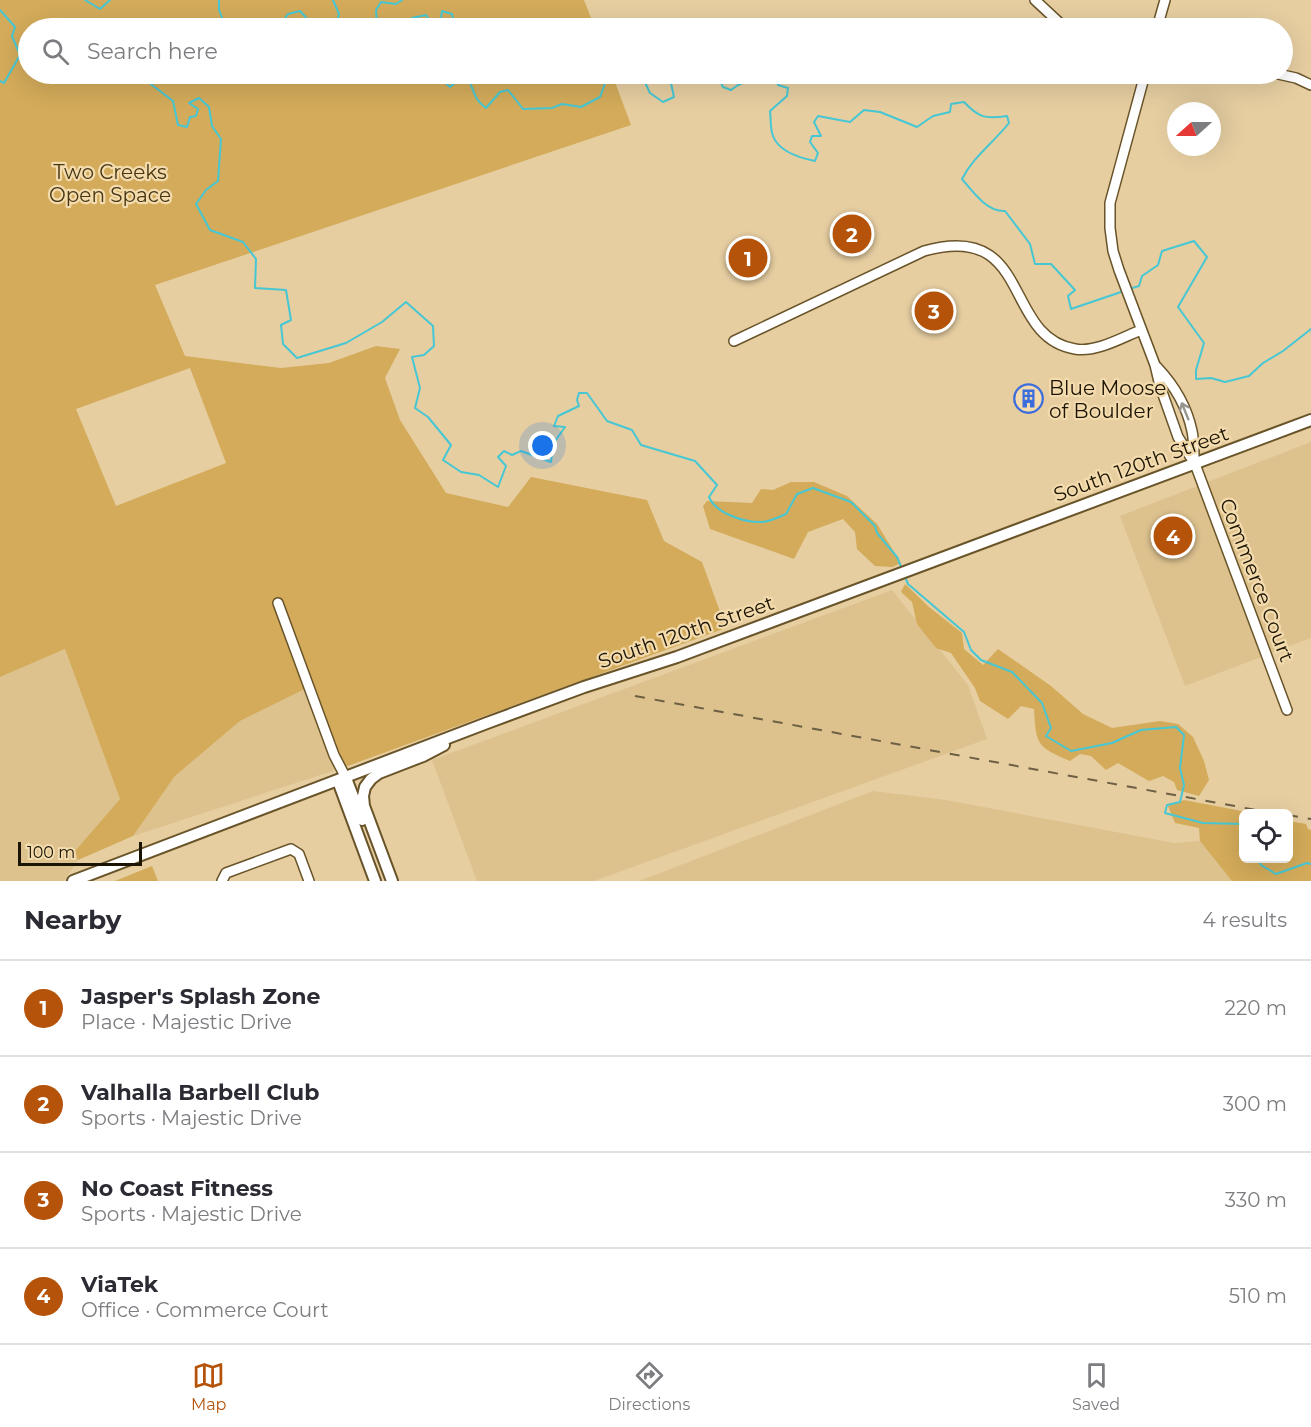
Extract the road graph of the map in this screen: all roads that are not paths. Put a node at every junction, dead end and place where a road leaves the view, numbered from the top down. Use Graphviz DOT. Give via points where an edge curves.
graph roads {
  1 [pos="1035,0"];
  2 [pos="1165,0"];
  3 [pos="1054,18"];
  4 [pos="1160,18"];
  5 [pos="1293,77"];
  6 [pos="1141,84"];
  7 [pos="1311,85"];
  8 [pos="1142,330"];
  9 [pos="734,341"];
  10 [pos="1155,365"];
  11 [pos="1311,420"];
  12 [pos="1195,464"];
  13 [pos="278,603"];
  14 [pos="1287,710"];
  15 [pos="487,723"];
  16 [pos="342,779"];
  17 [pos="74,881"];
  18 [pos="222,881"];
  19 [pos="309,881"];
  20 [pos="375,881"];
  21 [pos="384,881"];
  22 [pos="392,881"];
  1 -- 3 [label="street"];
  2 -- 4 [label="street"];
  5 -- 7 [label="street"];
  6 -- 8 [label="street" via="1110,203 1110,228 1113,251"];
  8 -- 9 [label="street" via="1085,349 1075,350 1061,344 1040,330 1000,263 976,249 950,245 924,251"];
  8 -- 10 [label="street"];
  10 -- 12 [label="street" via="1178,437"];
  12 -- 10 [label="street, one-way" via="1192,431 1182,403"];
  11 -- 12 [label="main road, South 120th Street"];
  12 -- 14 [label="street, Commerce Court"];
  12 -- 15 [label="main road, South 120th Street" via="677,657"];
  13 -- 16 [label="street"];
  15 -- 16 [label="main road, South 120th Street"];
  15 -- 22 [label="main road" via="423,756 379,773 365,787 364,806"];
  16 -- 17 [label="main road, South 120th Street"];
  16 -- 20 [label="main road"];
  16 -- 21 [label="main road"];
  18 -- 19 [label="street" via="226,873 291,849 300,854"];
}
